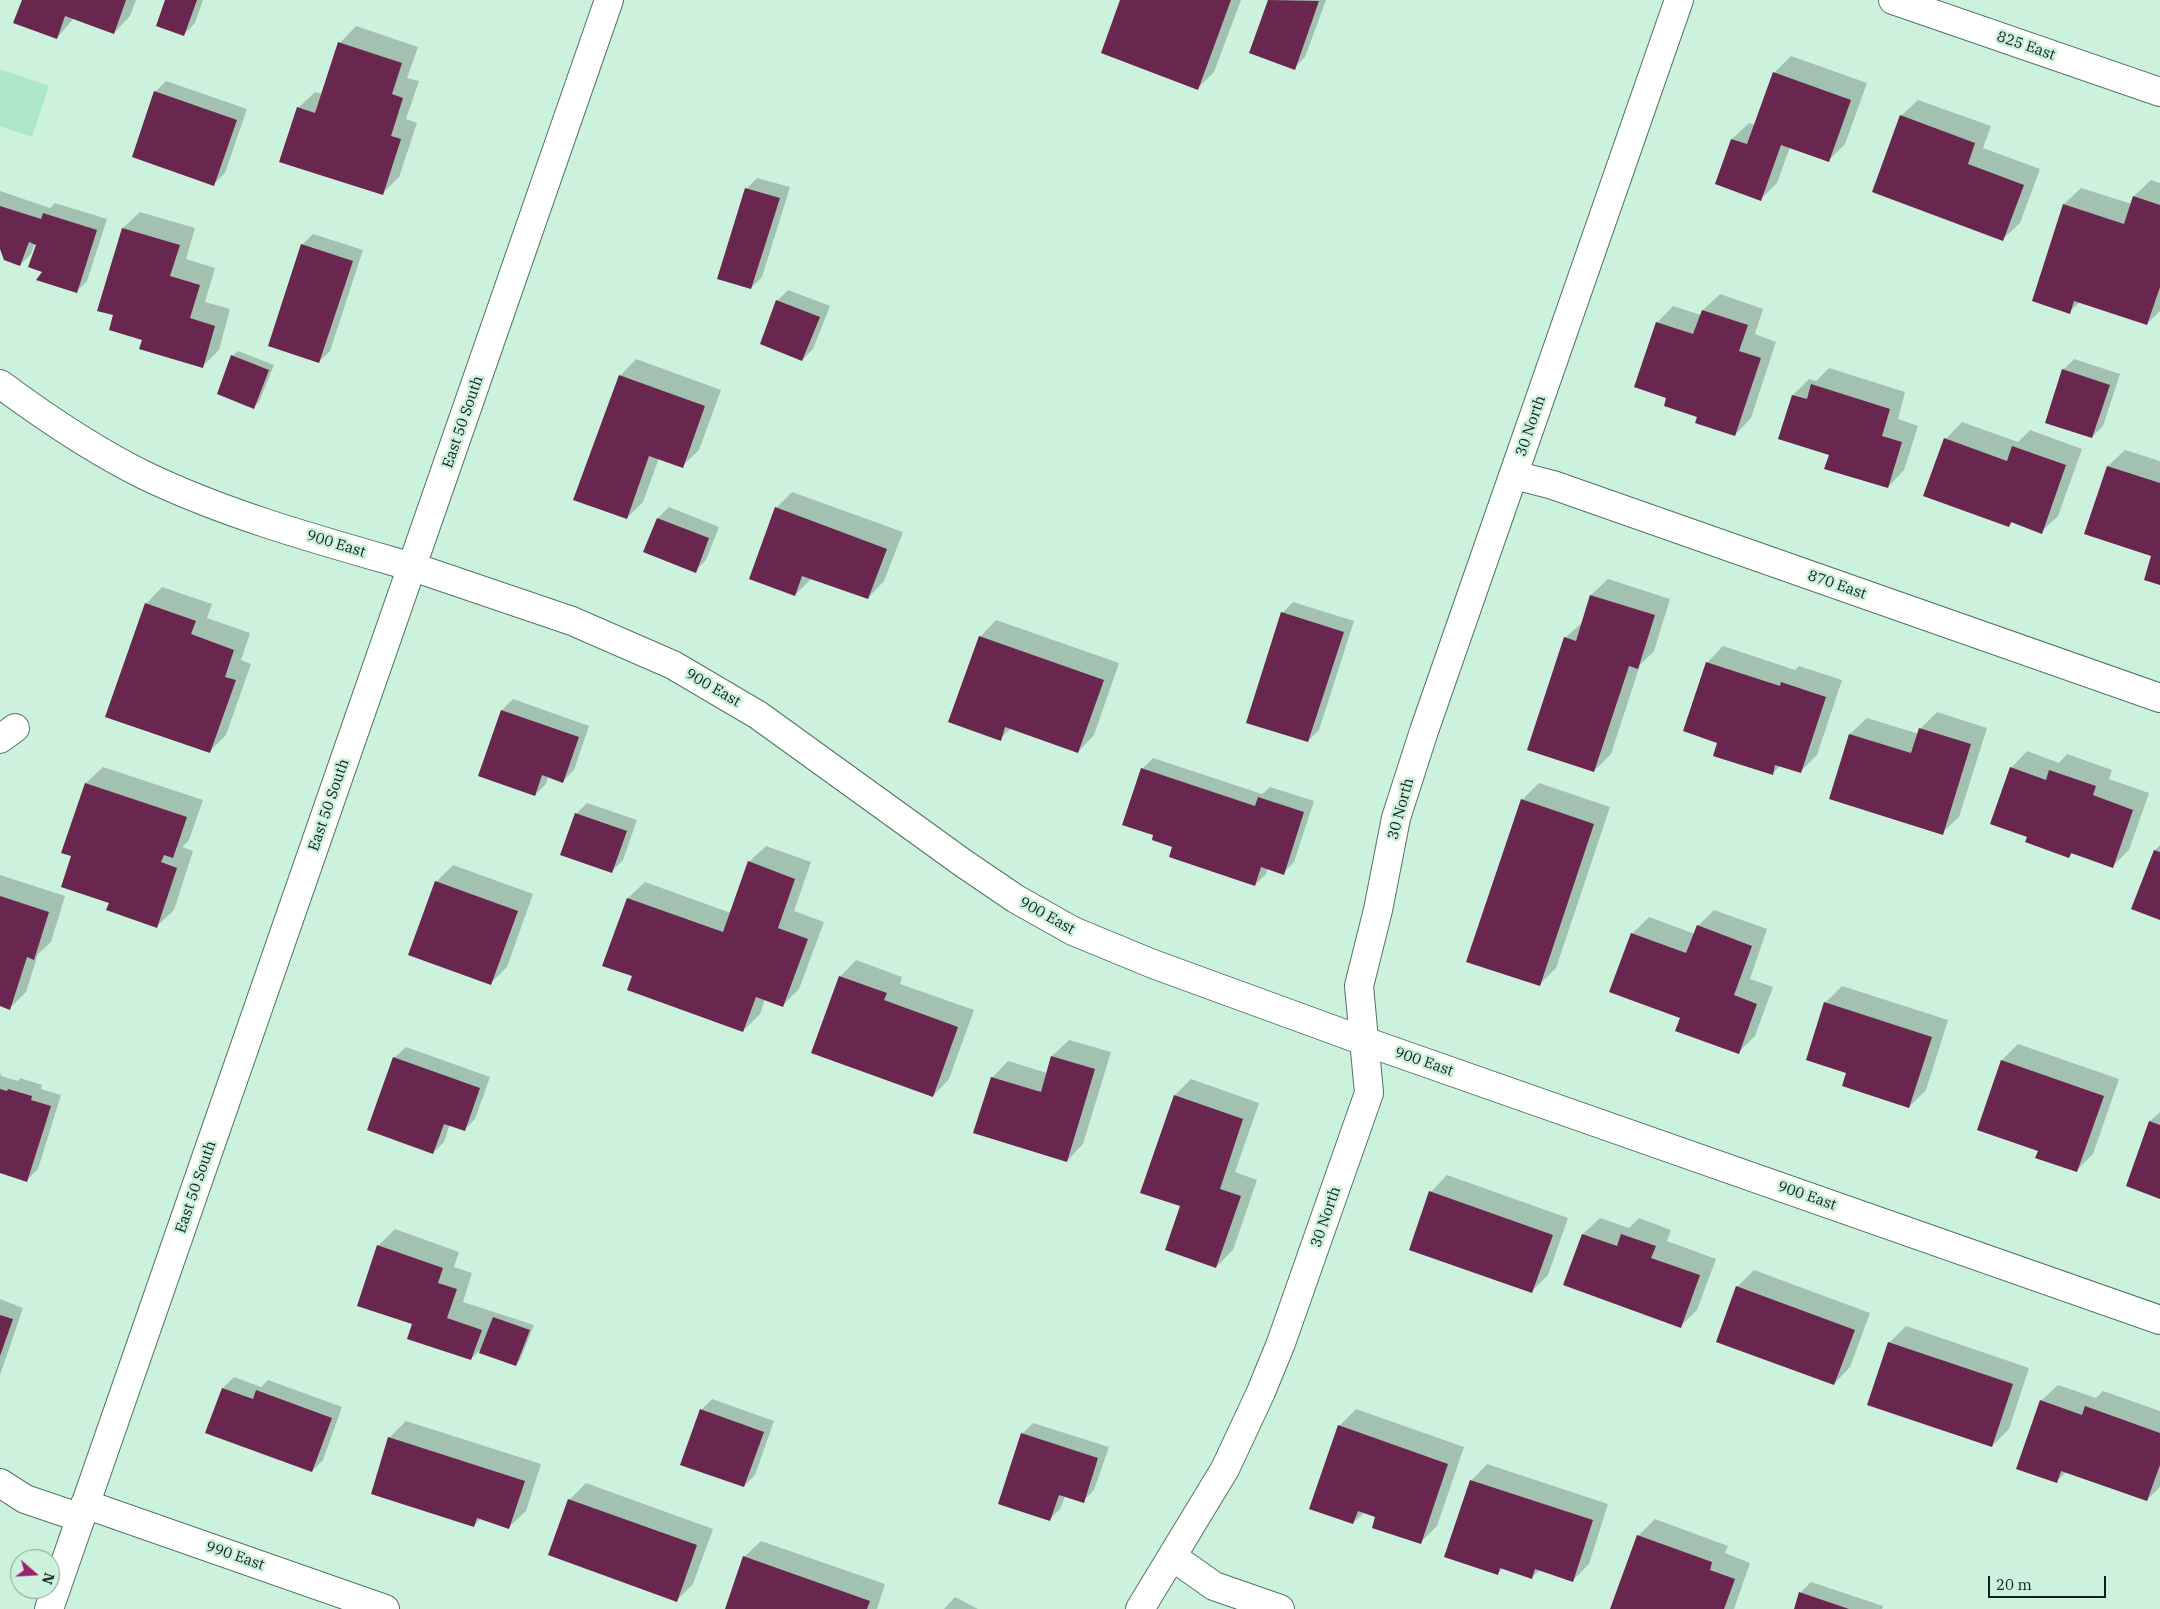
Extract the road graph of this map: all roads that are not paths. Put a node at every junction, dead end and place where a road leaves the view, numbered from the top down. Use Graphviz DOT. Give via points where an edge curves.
graph roads {
  1 [pos="610,0"];
  2 [pos="1679,0"];
  3 [pos="1893,0"];
  4 [pos="2160,92"];
  5 [pos="0,384"];
  6 [pos="1514,475"];
  7 [pos="413,567"];
  8 [pos="2160,698"];
  9 [pos="1364,1041"];
  10 [pos="2160,1320"];
  11 [pos="0,1484"];
  12 [pos="83,1511"];
  13 [pos="1173,1557"];
  14 [pos="49,1609"];
  15 [pos="385,1609"];
  16 [pos="1140,1609"];
  17 [pos="1280,1609"];
  1 -- 7 [label="street, East 50 South"];
  2 -- 6 [label="street, 30 North"];
  3 -- 4 [label="street, 825 East"];
  5 -- 7 [label="street, 900 East" via="86,444 144,475 237,512"];
  6 -- 8 [label="street, 870 East" via="1553,485"];
  6 -- 9 [label="street, 30 North" via="1396,818 1359,986"];
  7 -- 9 [label="street, 900 East" via="572,621 640,649 697,678 795,740 1016,899 1073,931 1153,964"];
  7 -- 12 [label="street, East 50 South"];
  9 -- 10 [label="street, 900 East"];
  9 -- 13 [label="street, 30 North" via="1369,1093 1281,1343 1225,1469"];
  11 -- 12 [label="street, 990 East" via="25,1499"];
  12 -- 14 [label="street, East 50 South"];
  12 -- 15 [label="street, 990 East"];
  13 -- 16 [label="street, 30 North"];
  13 -- 17 [label="street" via="1214,1586"];
}
